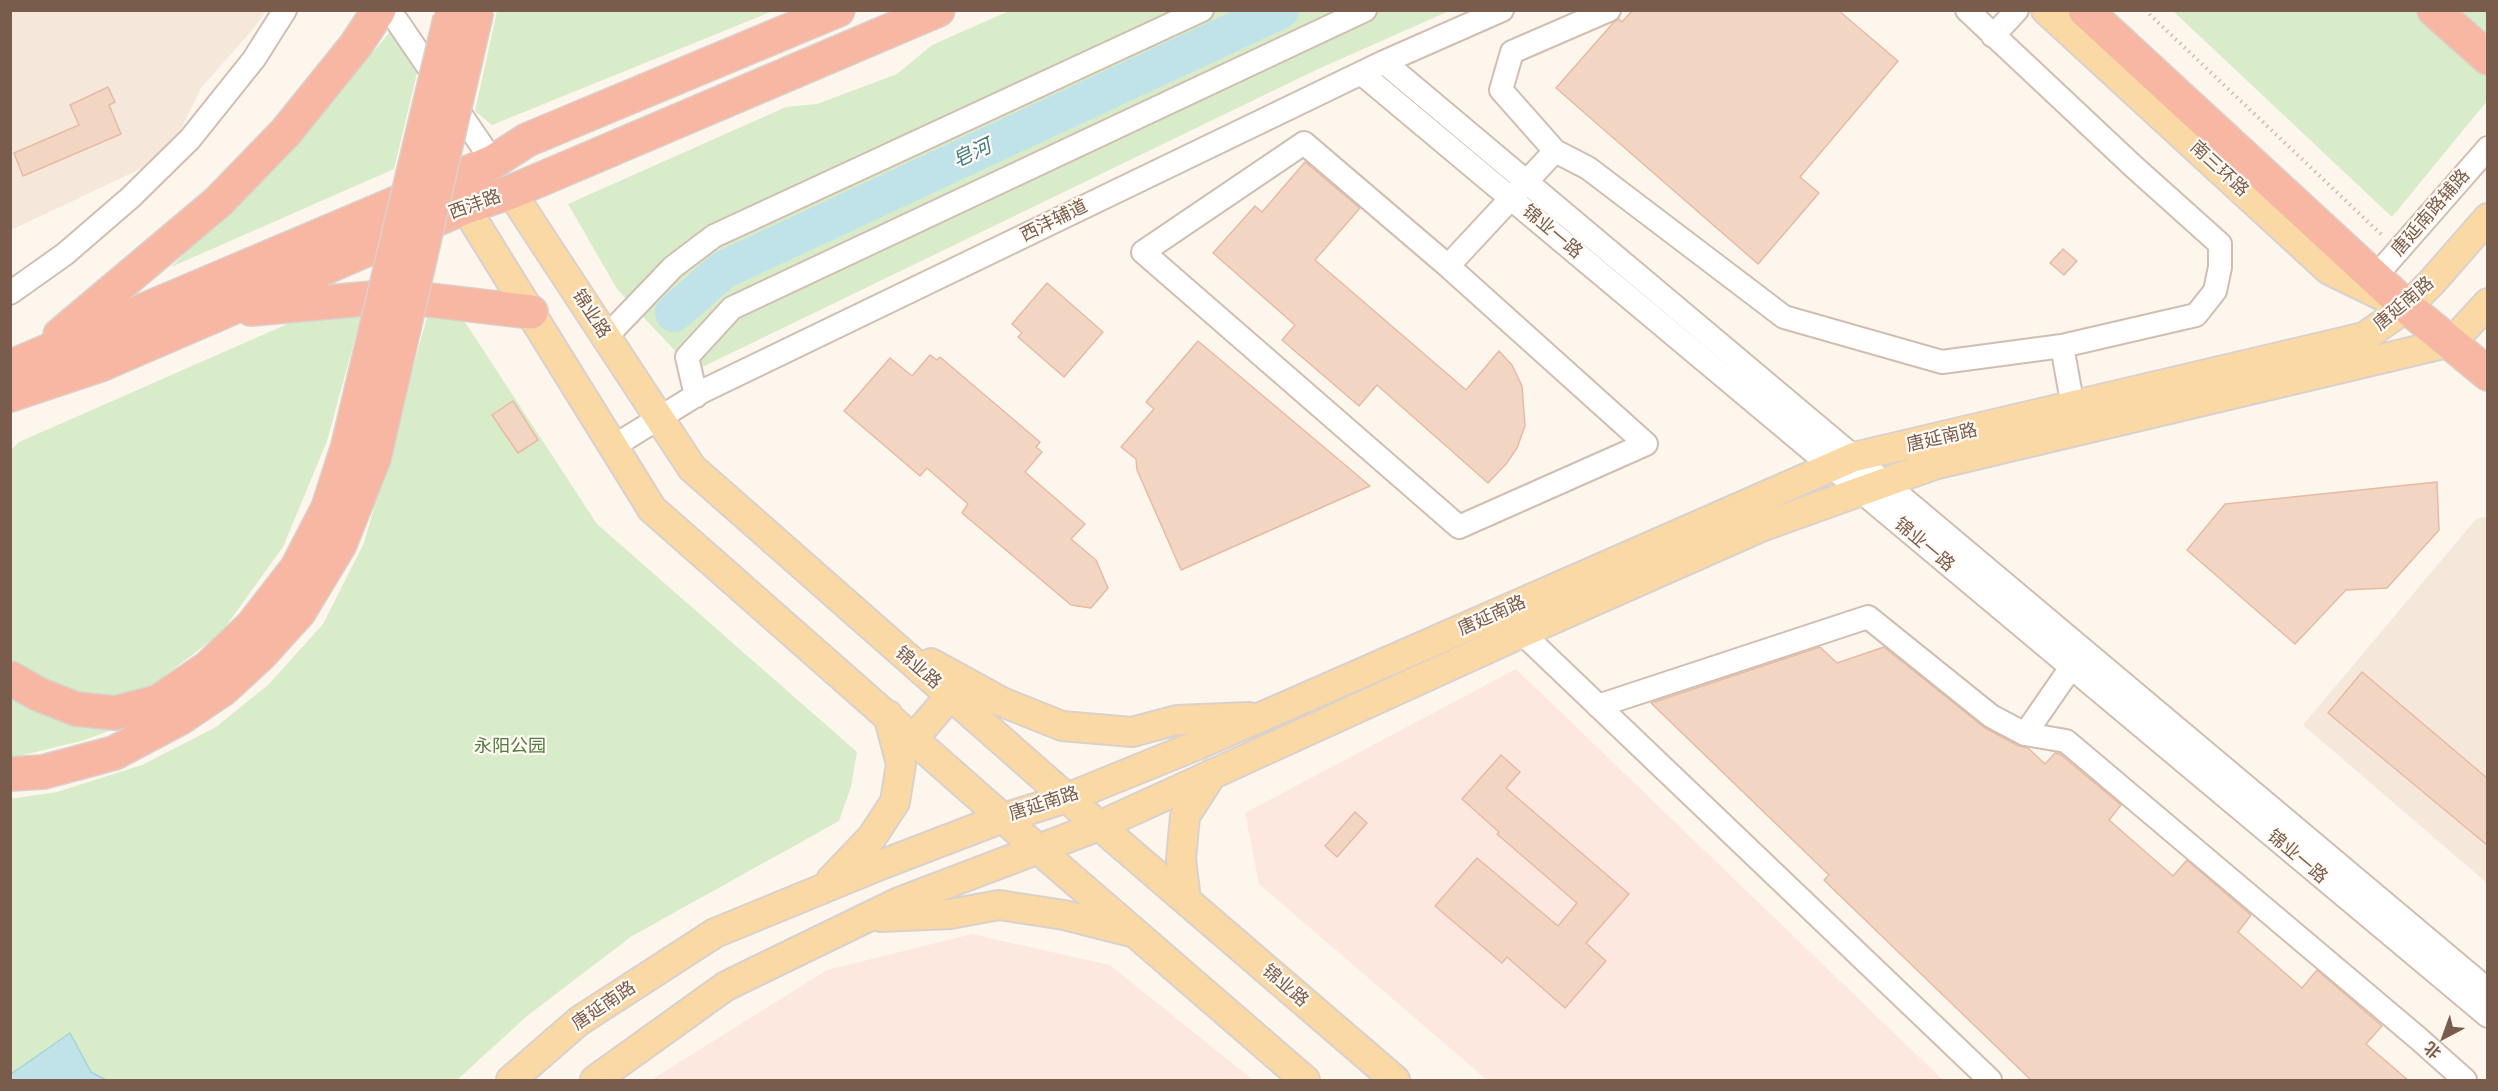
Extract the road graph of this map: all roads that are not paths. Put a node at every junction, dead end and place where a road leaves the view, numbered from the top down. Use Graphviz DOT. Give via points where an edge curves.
graph roads {
  1 [pos="285,10"];
  2 [pos="838,10"];
  3 [pos="938,10"];
  4 [pos="1202,10"];
  5 [pos="1365,10"];
  6 [pos="1502,10"];
  7 [pos="1609,10"];
  8 [pos="1967,10"];
  9 [pos="2018,10"];
  10 [pos="2046,10"];
  11 [pos="2085,10"];
  12 [pos="2434,10"];
  13 [pos="460,13"];
  14 [pos="388,16"];
  15 [pos="1994,36"];
  16 [pos="2487,57"];
  17 [pos="1384,62"];
  18 [pos="1361,73"];
  19 [pos="2487,148"];
  20 [pos="1556,151"];
  21 [pos="493,162"];
  22 [pos="1526,180"];
  23 [pos="511,192"];
  24 [pos="1511,198"];
  25 [pos="465,207"];
  26 [pos="2487,218"];
  27 [pos="1448,266"];
  28 [pos="2375,277"];
  29 [pos="10,293"];
  30 [pos="2487,303"];
  31 [pos="2407,307"];
  32 [pos="223,312"];
  33 [pos="531,312"];
  34 [pos="606,337"];
  35 [pos="2452,342"];
  36 [pos="2062,346"];
  37 [pos="23,362"];
  38 [pos="2487,374"];
  39 [pos="10,395"];
  40 [pos="696,396"];
  41 [pos="2073,407"];
  42 [pos="660,418"];
  43 [pos="614,446"];
  44 [pos="361,452"];
  45 [pos="1843,462"];
  46 [pos="1871,488"];
  47 [pos="1522,633"];
  48 [pos="884,637"];
  49 [pos="2077,659"];
  50 [pos="10,678"];
  51 [pos="950,696"];
  52 [pos="1598,706"];
  53 [pos="888,715"];
  54 [pos="1263,717"];
  55 [pos="2025,734"];
  56 [pos="914,738"];
  57 [pos="10,774"];
  58 [pos="1212,774"];
  59 [pos="1066,798"];
  60 [pos="1004,818"];
  61 [pos="1099,826"];
  62 [pos="1038,849"];
  63 [pos="823,888"];
  64 [pos="1186,900"];
  65 [pos="867,918"];
  66 [pos="1137,934"];
  67 [pos="2487,990"];
  68 [pos="2487,1016"];
  69 [pos="510,1080"];
  70 [pos="595,1080"];
  71 [pos="1305,1080"];
  72 [pos="1395,1080"];
  73 [pos="1990,1080"];
  74 [pos="2465,1080"];
  1 -- 29 [label="street" via="254,59 190,139 65,254"];
  2 -- 21 [label="highway, 西沣路" via="527,140"];
  3 -- 23 [label="highway, 西沣路"];
  4 -- 34 [label="street" via="714,236 673,267"];
  5 -- 40 [label="street" via="732,308 687,357"];
  6 -- 17 [label="street, 西沣辅道"];
  7 -- 20 [label="street" via="1512,52 1501,90"];
  8 -- 15 [label="street"];
  9 -- 15 [label="street"];
  10 -- 31 [label="main road, 南三环路" via="2329,270"];
  11 -- 28 [label="highway, 南三环路"];
  12 -- 16 [label="highway"];
  13 -- 44 [label="highway, bridge"];
  14 -- 21 [label="street"];
  14 -- 37 [label="highway" via="356,45 285,133 218,202"];
  15 -- 36 [label="street" via="2220,244 2215,291 2196,315"];
  17 -- 18 [label="street, 西沣辅道"];
  17 -- 22 [label="street, 锦业一路"];
  18 -- 24 [label="street, 锦业一路"];
  18 -- 40 [label="street, 西沣辅道"];
  19 -- 28 [label="street, 唐延南路辅路"];
  20 -- 22 [label="street"];
  20 -- 36 [label="street" via="1588,168 1784,317 1942,362"];
  21 -- 37 [label="highway, 西沣路"];
  22 -- 24 [label="street"];
  22 -- 45 [label="street, 锦业一路"];
  23 -- 25 [label="highway, 西沣路"];
  23 -- 34 [label="main road, 锦业路"];
  24 -- 27 [label="street"];
  24 -- 45 [label="street, 锦业一路"];
  25 -- 32 [label="highway, 西沣路"];
  25 -- 33 [label="main road"];
  26 -- 31 [label="main road, 唐延南路"];
  27 -- 27 [label="street" via="1304,143 1143,252 1459,527 1646,444"];
  28 -- 31 [label="highway, 南三环路"];
  30 -- 35 [label="main road"];
  31 -- 35 [label="highway, 南三环路"];
  31 -- 41 [label="main road, 唐延南路" via="2364,337"];
  32 -- 33 [label="highway" via="396,296"];
  32 -- 39 [label="highway, 西沣路" via="100,365"];
  33 -- 43 [label="main road"];
  34 -- 42 [label="main road, 锦业路"];
  35 -- 38 [label="highway, 南三环路"];
  35 -- 46 [label="main road, 唐延南路" via="1934,465"];
  36 -- 41 [label="street"];
  40 -- 42 [label="street, 西沣辅道"];
  41 -- 45 [label="main road, 唐延南路"];
  42 -- 43 [label="street, 西沣辅道"];
  42 -- 48 [label="main road, 锦业路" via="692,468"];
  43 -- 53 [label="main road" via="652,508"];
  44 -- 50 [label="highway" via="297,568 252,626 208,668 158,702 115,713 76,709"];
  44 -- 57 [label="highway" via="340,544 299,612 223,689 180,718 114,753 43,772"];
  45 -- 46 [label="street, 锦业一路"];
  45 -- 54 [label="main road, 唐延南路"];
  46 -- 47 [label="main road, 唐延南路" via="1761,527"];
  46 -- 49 [label="street, 锦业一路"];
  47 -- 52 [label="street"];
  47 -- 58 [label="main road, 唐延南路"];
  48 -- 51 [label="main road, 锦业路"];
  48 -- 54 [label="main road" via="1002,702 1062,726 1132,732 1177,720"];
  49 -- 55 [label="street"];
  49 -- 67 [label="street, 锦业一路"];
  49 -- 68 [label="street, 锦业一路"];
  51 -- 56 [label="main road"];
  51 -- 59 [label="main road, 锦业路"];
  52 -- 55 [label="street" via="1868,617 1991,716"];
  52 -- 73 [label="street"];
  53 -- 56 [label="main road"];
  53 -- 63 [label="main road" via="901,764 895,802 872,837"];
  54 -- 59 [label="main road, 唐延南路"];
  55 -- 74 [label="street" via="2066,741"];
  56 -- 60 [label="main road"];
  58 -- 61 [label="main road, 唐延南路"];
  58 -- 64 [label="main road" via="1185,816 1181,859"];
  59 -- 60 [label="main road, 唐延南路"];
  59 -- 61 [label="main road, 锦业路"];
  60 -- 62 [label="main road"];
  60 -- 63 [label="main road, 唐延南路"];
  61 -- 62 [label="main road, 唐延南路"];
  61 -- 64 [label="main road, 锦业路"];
  62 -- 65 [label="main road, 唐延南路"];
  62 -- 66 [label="main road"];
  63 -- 69 [label="main road, 唐延南路" via="715,933 579,1021"];
  64 -- 72 [label="main road, 锦业路"];
  65 -- 66 [label="main road" via="950,914 999,905 1064,915"];
  65 -- 70 [label="main road, 唐延南路" via="726,986"];
  66 -- 71 [label="main road"];
}
